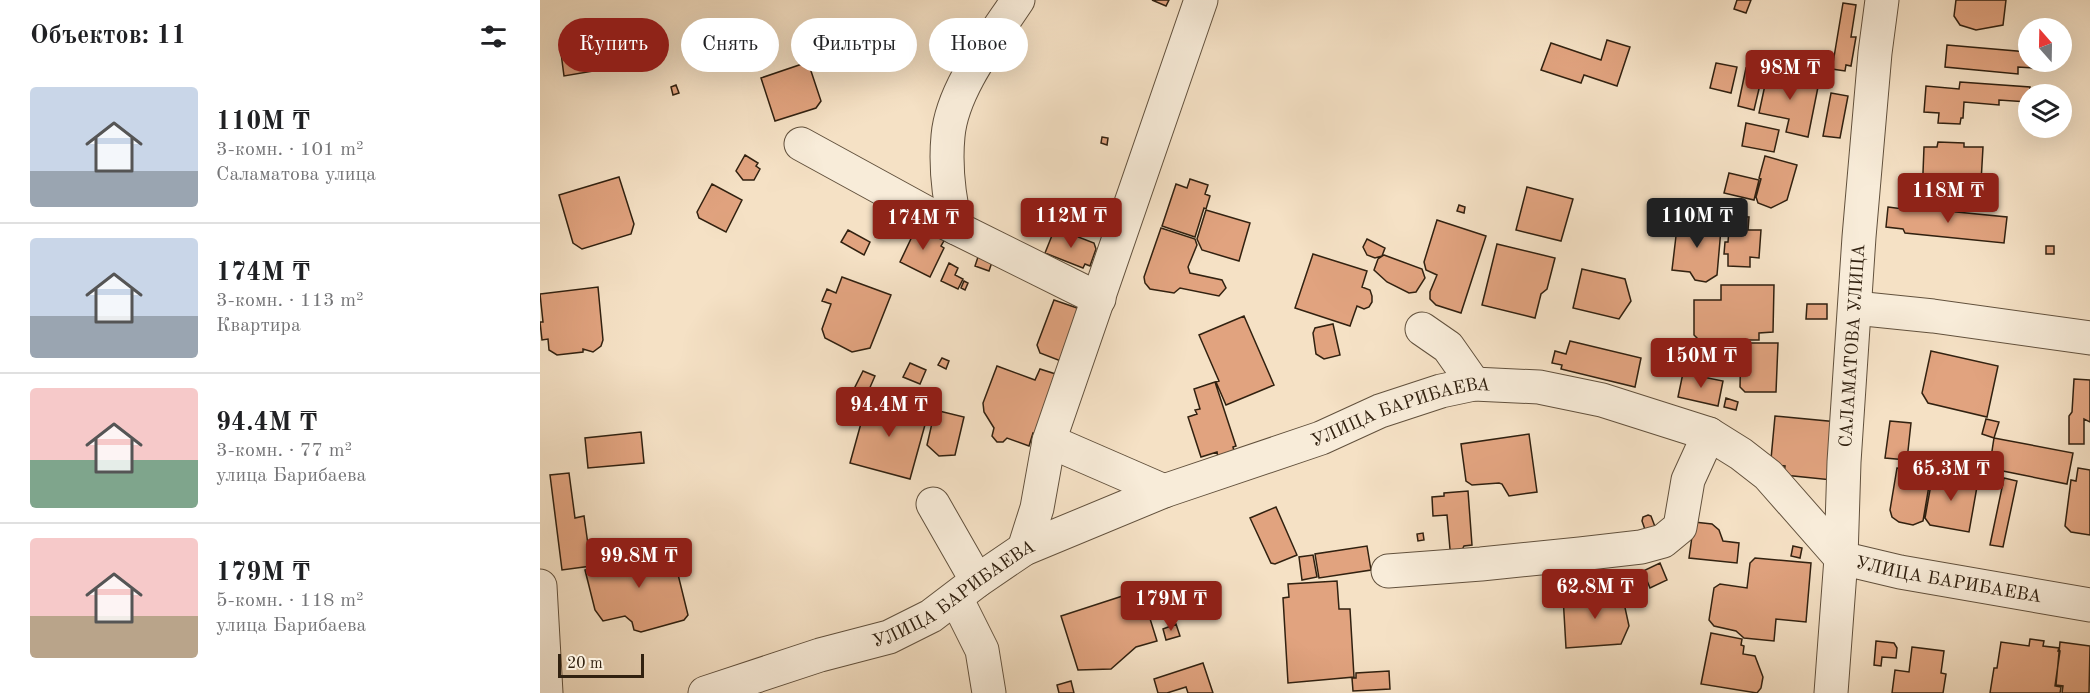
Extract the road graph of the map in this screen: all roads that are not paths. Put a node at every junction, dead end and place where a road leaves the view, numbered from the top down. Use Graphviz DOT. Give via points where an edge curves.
graph roads {
  1 [pos="1018,0"];
  2 [pos="1201,0"];
  3 [pos="1882,0"];
  4 [pos="801,144"];
  5 [pos="956,228"];
  6 [pos="1099,299"];
  7 [pos="1855,308"];
  8 [pos="1422,329"];
  9 [pos="2090,338"];
  10 [pos="1474,384"];
  11 [pos="1709,434"];
  12 [pos="1050,441"];
  13 [pos="1164,491"];
  14 [pos="933,504"];
  15 [pos="1024,549"];
  16 [pos="1841,558"];
  17 [pos="1388,571"];
  18 [pos="540,586"];
  19 [pos="967,590"];
  20 [pos="2090,605"];
  21 [pos="546,693"];
  22 [pos="705,693"];
  23 [pos="989,693"];
  24 [pos="1831,693"];
  1 -- 5 [label="street" via="974,66 948,134 949,200"];
  2 -- 6 [label="street"];
  3 -- 7 [label="street, САЛАМАТОВА УЛИЦА"];
  4 -- 5 [label="street"];
  5 -- 6 [label="street"];
  6 -- 12 [label="street"];
  7 -- 9 [label="street"];
  7 -- 16 [label="street, САЛАМАТОВА УЛИЦА"];
  8 -- 10 [label="street" via="1449,347"];
  10 -- 11 [label="street, УЛИЦА БАРИБАЕВА" via="1539,387 1602,400"];
  10 -- 13 [label="street, УЛИЦА БАРИБАЕВА" via="1380,411 1320,438"];
  11 -- 16 [label="street, УЛИЦА БАРИБАЕВА" via="1768,476"];
  11 -- 17 [label="street" via="1688,480 1680,527 1663,542 1580,554"];
  12 -- 13 [label="street"];
  12 -- 15 [label="street" via="1037,508"];
  13 -- 15 [label="street, УЛИЦА БАРИБАЕВА"];
  14 -- 19 [label="street" via="952,539"];
  15 -- 19 [label="street, УЛИЦА БАРИБАЕВА"];
  16 -- 20 [label="street, УЛИЦА БАРИБАЕВА"];
  16 -- 24 [label="street, САЛАМАТОВА УЛИЦА"];
  18 -- 21 [label="street"];
  19 -- 22 [label="street, УЛИЦА БАРИБАЕВА" via="931,616 890,637 820,655"];
  19 -- 23 [label="street"];
}
